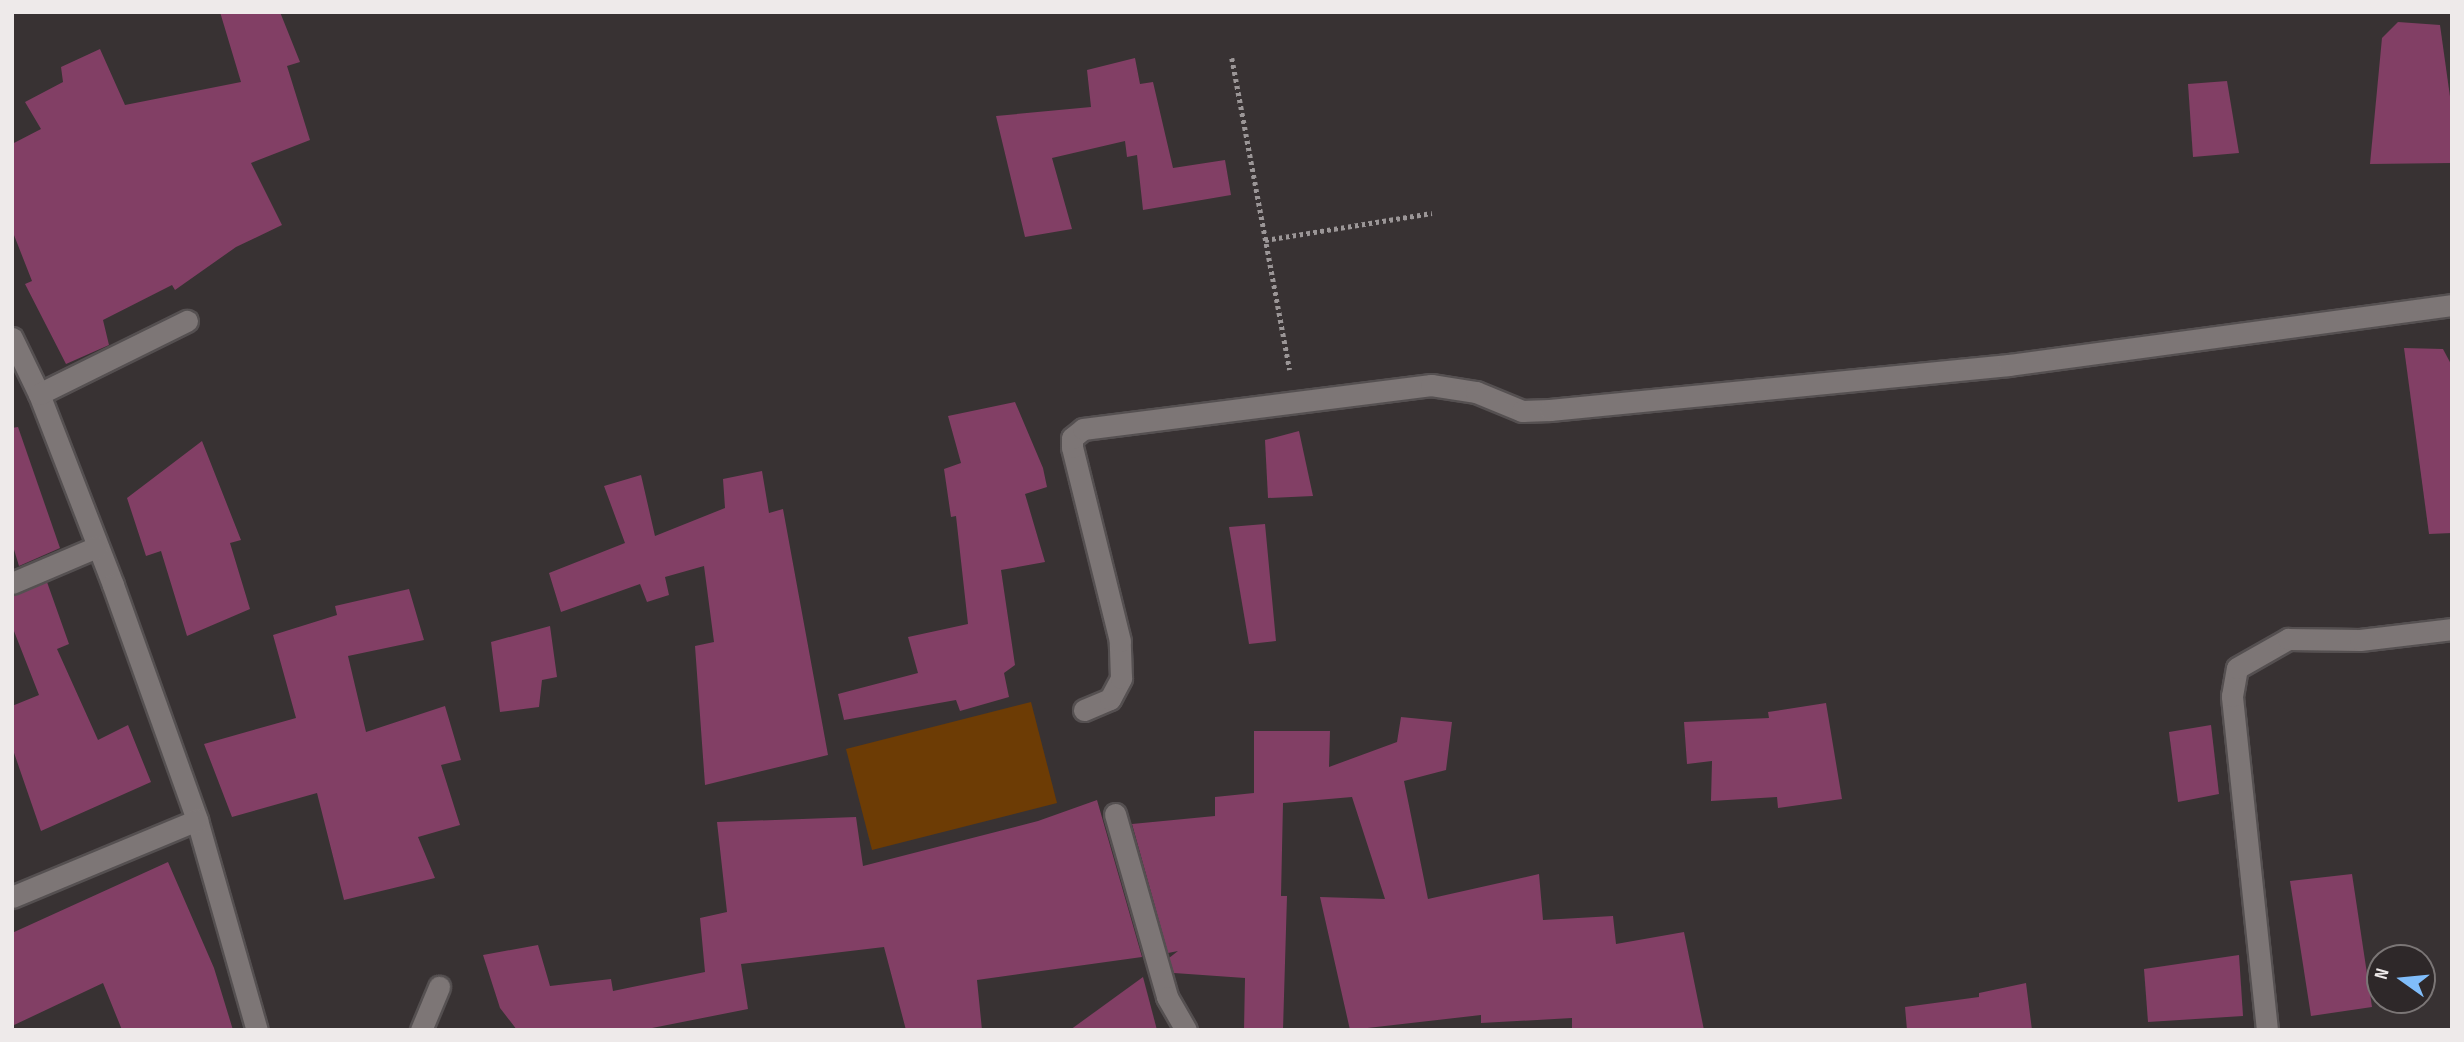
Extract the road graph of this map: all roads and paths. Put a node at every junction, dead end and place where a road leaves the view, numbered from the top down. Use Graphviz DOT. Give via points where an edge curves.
graph roads {
  1 [pos="1232,58"];
  2 [pos="1433,213"];
  3 [pos="1265,240"];
  4 [pos="2452,305"];
  5 [pos="187,321"];
  6 [pos="12,338"];
  7 [pos="39,394"];
  8 [pos="1296,402"];
  9 [pos="97,547"];
  10 [pos="12,583"];
  11 [pos="2452,629"];
  12 [pos="1084,710"];
  13 [pos="1115,814"];
  14 [pos="197,820"];
  15 [pos="12,897"];
  16 [pos="439,986"];
  17 [pos="257,1030"];
  18 [pos="421,1030"];
  19 [pos="1186,1030"];
  20 [pos="2267,1030"];
  1 -- 3 [label="path"];
  2 -- 3 [label="path"];
  3 -- 8 [label="path"];
  4 -- 8 [label="street" via="2009,365 1550,410 1522,411 1476,392 1432,385"];
  5 -- 7 [label="street"];
  6 -- 7 [label="street"];
  7 -- 9 [label="street"];
  8 -- 12 [label="street" via="1083,429 1072,438 1120,641 1121,678 1110,699"];
  9 -- 10 [label="street"];
  9 -- 14 [label="street"];
  11 -- 20 [label="street" via="2360,640 2288,639 2237,668 2232,696"];
  13 -- 19 [label="street" via="1167,997"];
  14 -- 15 [label="street"];
  14 -- 17 [label="street"];
  16 -- 18 [label="street"];
}
